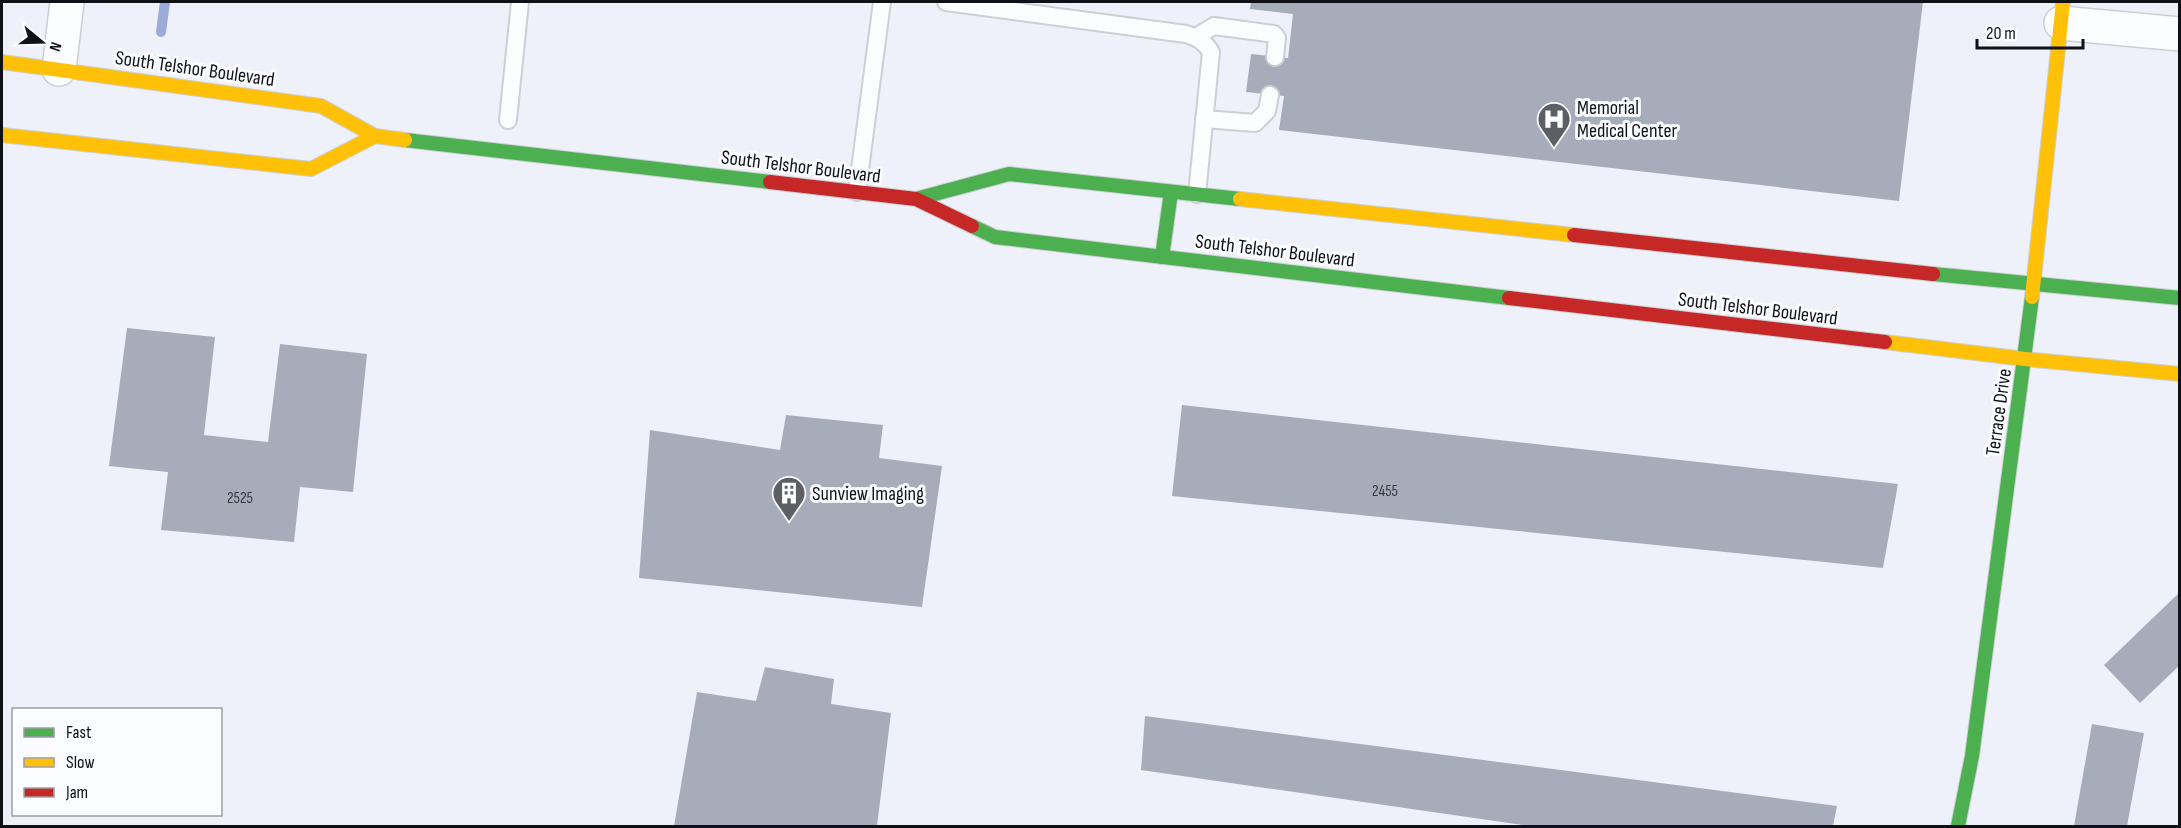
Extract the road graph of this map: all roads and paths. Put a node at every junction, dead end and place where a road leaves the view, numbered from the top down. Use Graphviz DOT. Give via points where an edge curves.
graph roads {
  1 [pos="67,2"];
  2 [pos="520,2"];
  3 [pos="882,2"];
  4 [pos="946,2"];
  5 [pos="2062,12"];
  6 [pos="2180,34"];
  7 [pos="1191,36"];
  8 [pos="1275,57"];
  9 [pos="2,62"];
  10 [pos="59,69"];
  11 [pos="1270,95"];
  12 [pos="1204,119"];
  13 [pos="508,120"];
  14 [pos="2,135"];
  15 [pos="375,136"];
  16 [pos="857,192"];
  17 [pos="1171,192"];
  18 [pos="1197,194"];
  19 [pos="916,198"];
  20 [pos="1162,257"];
  21 [pos="2033,285"];
  22 [pos="2180,298"];
  23 [pos="2025,359"];
  24 [pos="2180,374"];
  25 [pos="1958,826"];
  1 -- 10 [label="street"];
  2 -- 13 [label="lane"];
  3 -- 16 [label="lane"];
  4 -- 7 [label="lane"];
  5 -- 6 [label="street"];
  5 -- 21 [label="main road, Terrace Drive"];
  7 -- 8 [label="lane" via="1214,26 1275,34"];
  7 -- 12 [label="lane" via="1206,44 1211,52"];
  9 -- 10 [label="main road, South Telshor Boulevard"];
  10 -- 15 [label="main road, South Telshor Boulevard" via="321,106"];
  11 -- 12 [label="lane" via="1268,111 1256,123"];
  12 -- 18 [label="lane"];
  14 -- 15 [label="main road" via="311,169"];
  15 -- 16 [label="main road, South Telshor Boulevard"];
  16 -- 19 [label="main road, South Telshor Boulevard"];
  17 -- 18 [label="main road"];
  17 -- 19 [label="main road" via="1009,174"];
  17 -- 20 [label="main road"];
  18 -- 21 [label="main road"];
  19 -- 20 [label="main road, South Telshor Boulevard" via="995,237"];
  20 -- 23 [label="main road, South Telshor Boulevard"];
  21 -- 22 [label="main road"];
  21 -- 23 [label="main road, Terrace Drive"];
  23 -- 24 [label="main road, South Telshor Boulevard"];
  23 -- 25 [label="main road, Terrace Drive" via="1972,756"];
}
